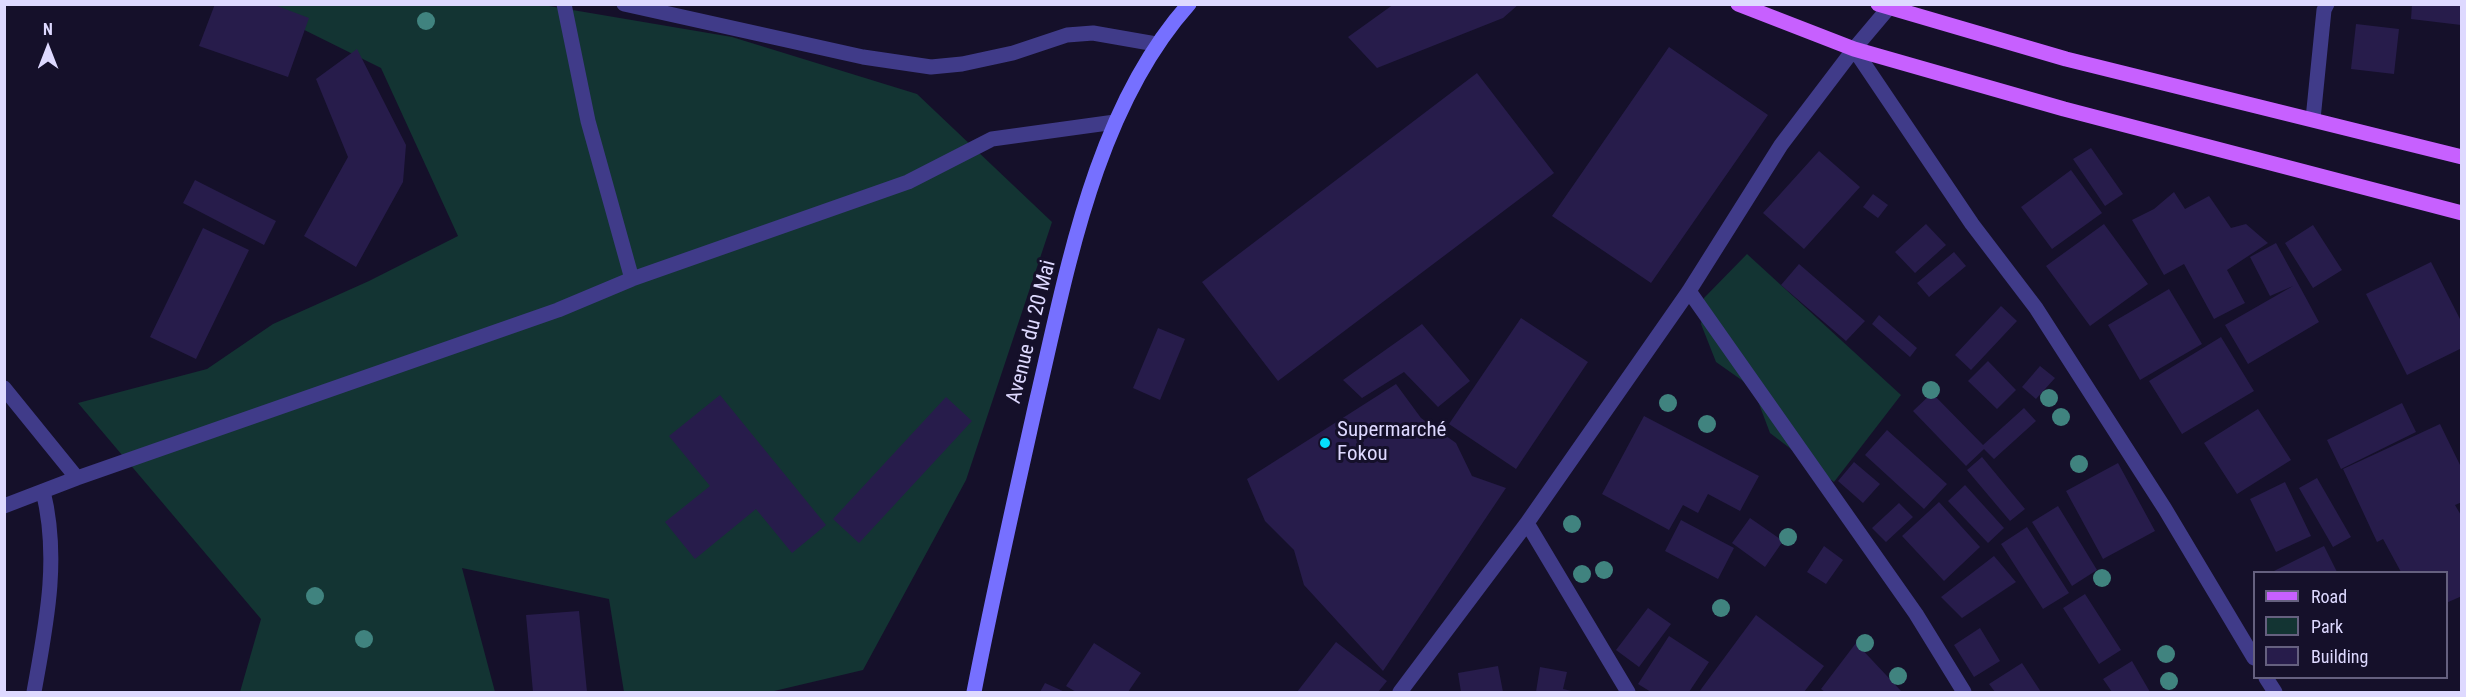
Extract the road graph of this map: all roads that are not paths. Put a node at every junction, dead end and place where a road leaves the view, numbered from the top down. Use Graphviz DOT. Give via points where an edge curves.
graph roads {
  1 [pos="564,4"];
  2 [pos="624,4"];
  3 [pos="1189,4"];
  4 [pos="1738,4"];
  5 [pos="2327,4"];
  6 [pos="1886,6"];
  7 [pos="1156,45"];
  8 [pos="1854,49"];
  9 [pos="2313,119"];
  10 [pos="1115,122"];
  11 [pos="2462,157"];
  12 [pos="2462,213"];
  13 [pos="632,279"];
  14 [pos="1689,291"];
  15 [pos="4,388"];
  16 [pos="77,478"];
  17 [pos="43,491"];
  18 [pos="4,506"];
  19 [pos="1527,523"];
  20 [pos="2253,656"];
  21 [pos="2267,679"];
  22 [pos="34,693"];
  23 [pos="974,693"];
  24 [pos="1400,693"];
  25 [pos="1628,693"];
  26 [pos="1964,693"];
  27 [pos="2275,693"];
  1 -- 13 [label="street" via="588,121"];
  2 -- 7 [label="street" via="863,57 931,67 1013,53 1067,35 1093,33"];
  3 -- 7 [label="main road, Avenue du 20 Mai"];
  4 -- 8 [label="main road"];
  5 -- 9 [label="street"];
  6 -- 8 [label="street"];
  6 -- 9 [label="main road" via="2066,59"];
  7 -- 10 [label="main road, Avenue du 20 Mai"];
  8 -- 12 [label="main road" via="2064,109"];
  8 -- 14 [label="street" via="1781,145"];
  8 -- 20 [label="street" via="1972,224 2043,318"];
  9 -- 11 [label="main road"];
  10 -- 13 [label="street" via="992,139 908,182"];
  10 -- 23 [label="main road, Avenue du 20 Mai" via="1085,207 1049,345"];
  13 -- 16 [label="street" via="558,310"];
  14 -- 19 [label="street"];
  14 -- 26 [label="street" via="1916,614"];
  15 -- 16 [label="street"];
  16 -- 17 [label="street"];
  17 -- 18 [label="street"];
  17 -- 22 [label="street" via="52,551"];
  19 -- 24 [label="street"];
  19 -- 25 [label="street"];
  21 -- 27 [label="street"];
}
